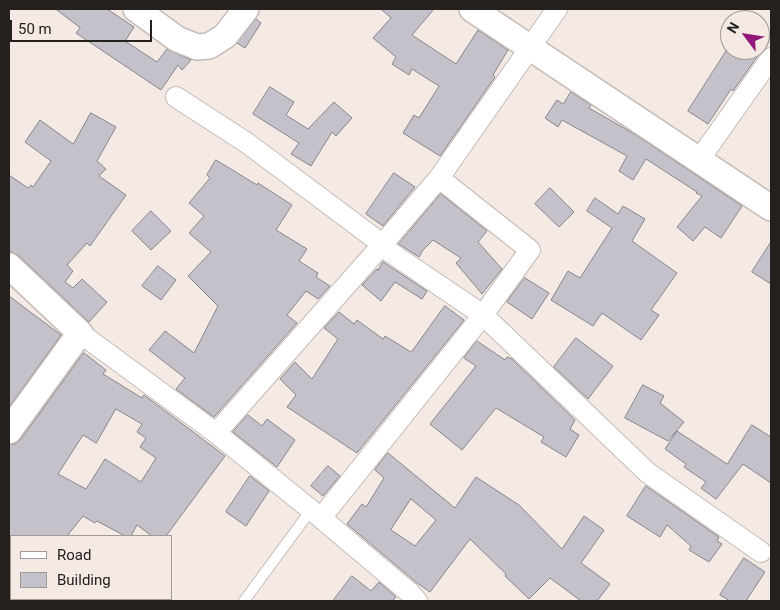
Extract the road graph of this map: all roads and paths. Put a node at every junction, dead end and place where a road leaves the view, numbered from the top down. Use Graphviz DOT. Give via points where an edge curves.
graph roads {
  1 [pos="136,9"];
  2 [pos="246,9"];
  3 [pos="472,9"];
  4 [pos="557,9"];
  5 [pos="530,48"];
  6 [pos="771,58"];
  7 [pos="176,97"];
  8 [pos="699,160"];
  9 [pos="439,178"];
  10 [pos="771,208"];
  11 [pos="381,246"];
  12 [pos="9,266"];
  13 [pos="483,315"];
  14 [pos="80,333"];
  15 [pos="9,431"];
  16 [pos="216,433"];
  17 [pos="316,514"];
  18 [pos="761,552"];
  19 [pos="244,601"];
  20 [pos="417,601"];
  1 -- 2 [label="street" via="177,38 196,47 209,46 225,36"];
  3 -- 5 [label="street"];
  4 -- 5 [label="street"];
  5 -- 8 [label="street"];
  5 -- 9 [label="street"];
  6 -- 8 [label="street"];
  7 -- 11 [label="street" via="247,143"];
  8 -- 10 [label="street"];
  9 -- 11 [label="street"];
  9 -- 13 [label="street" via="530,250"];
  11 -- 13 [label="street"];
  11 -- 16 [label="street"];
  12 -- 14 [label="street"];
  13 -- 17 [label="street"];
  13 -- 18 [label="street" via="648,473"];
  14 -- 15 [label="street"];
  14 -- 16 [label="street"];
  16 -- 17 [label="street"];
  17 -- 19 [label="lane"];
  17 -- 20 [label="street"];
}
